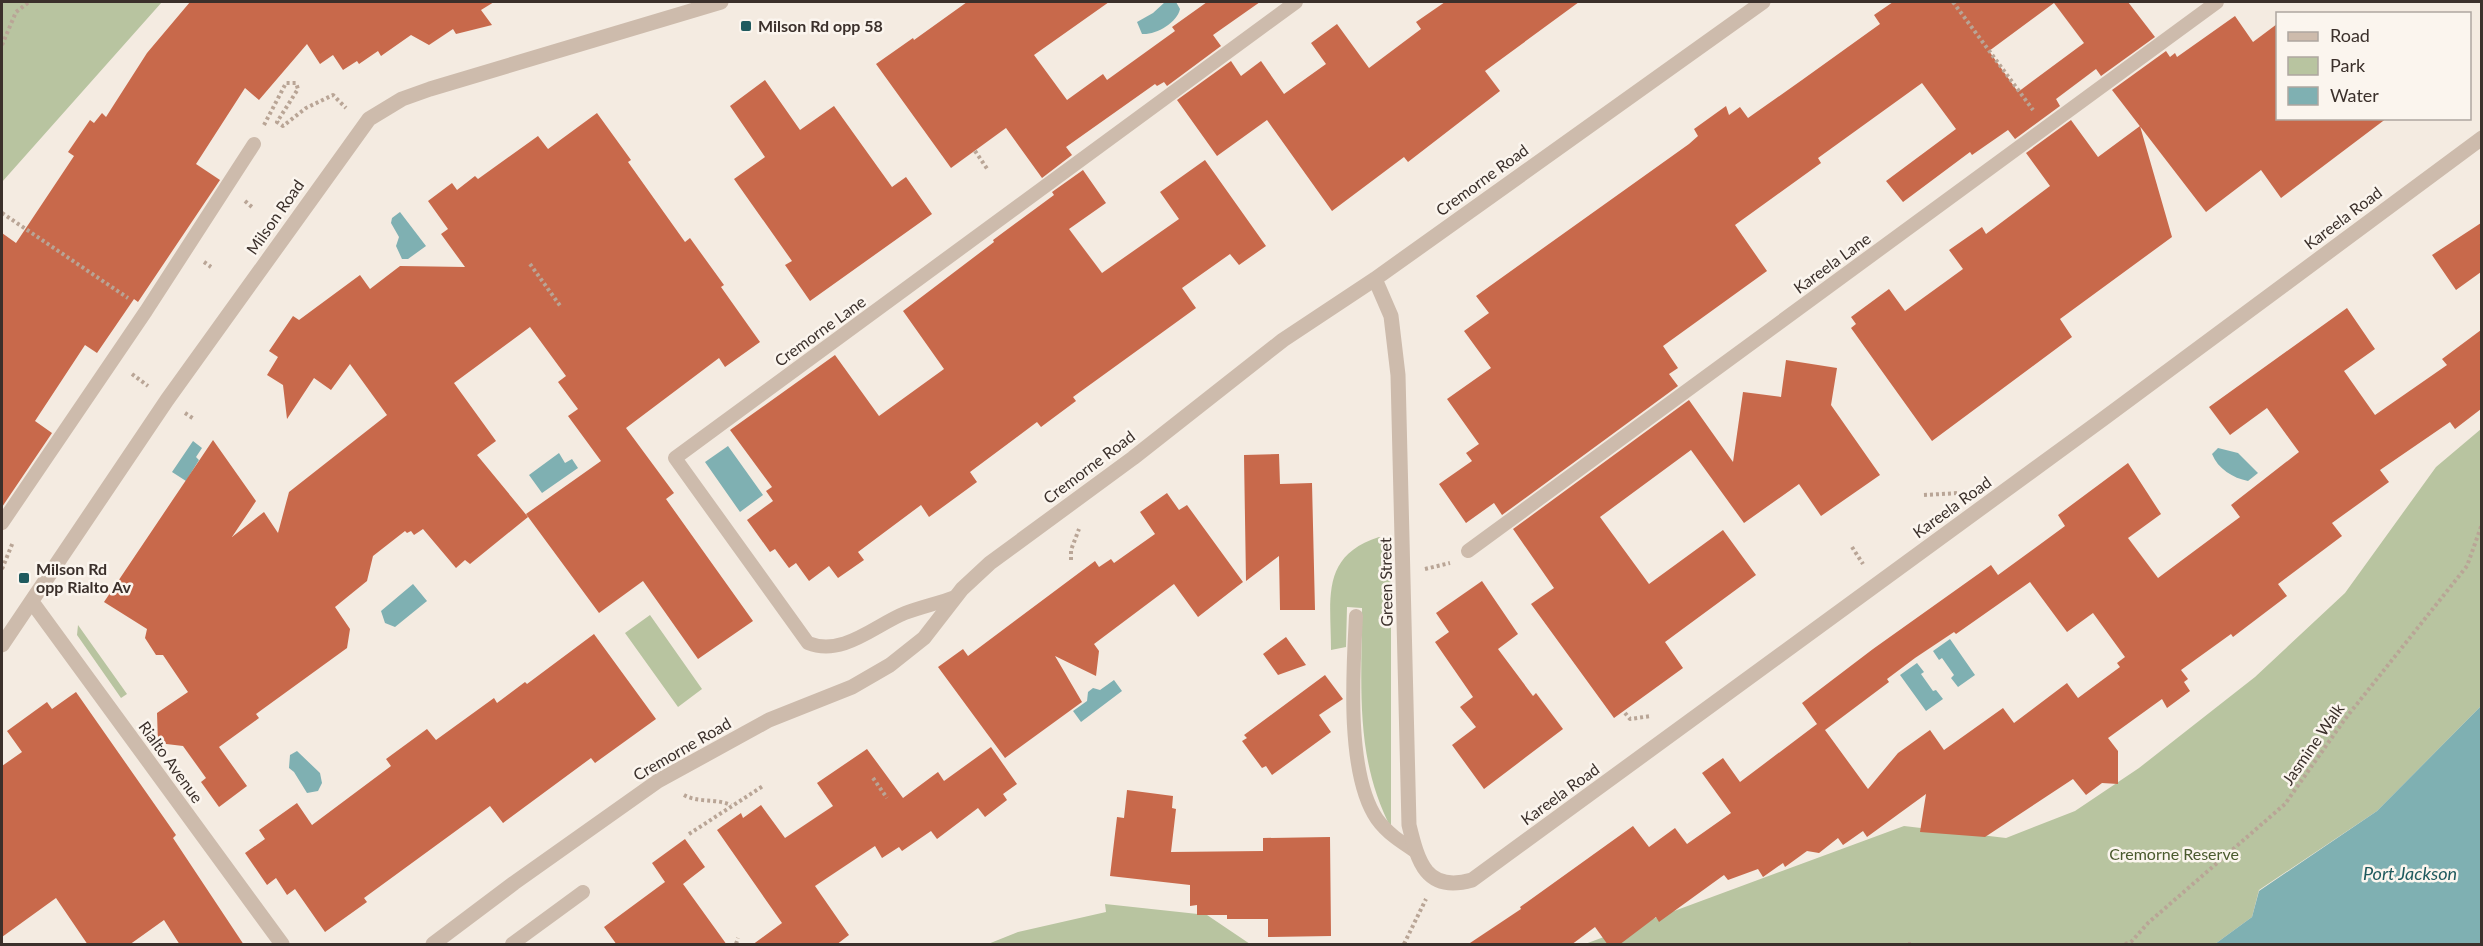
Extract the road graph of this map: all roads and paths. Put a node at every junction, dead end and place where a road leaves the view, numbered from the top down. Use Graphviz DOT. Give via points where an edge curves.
graph roads {
  1 [pos="29,2"];
  2 [pos="721,2"];
  3 [pos="1296,2"];
  4 [pos="1763,2"];
  5 [pos="1953,2"];
  6 [pos="2217,2"];
  7 [pos="2,45"];
  8 [pos="362,127"];
  9 [pos="2045,127"];
  10 [pos="2481,138"];
  11 [pos="254,144"];
  12 [pos="975,151"];
  13 [pos="988,170"];
  14 [pos="2,213"];
  15 [pos="530,264"];
  16 [pos="1375,279"];
  17 [pos="561,307"];
  18 [pos="147,311"];
  19 [pos="138,366"];
  20 [pos="149,387"];
  21 [pos="1967,492"];
  22 [pos="1924,495"];
  23 [pos="1086,520"];
  24 [pos="2,523"];
  25 [pos="2481,524"];
  26 [pos="1852,547"];
  27 [pos="1468,551"];
  28 [pos="1071,560"];
  29 [pos="1864,566"];
  30 [pos="955,597"];
  31 [pos="32,602"];
  32 [pos="1356,616"];
  33 [pos="2,645"];
  34 [pos="1625,713"];
  35 [pos="1652,716"];
  36 [pos="873,778"];
  37 [pos="763,786"];
  38 [pos="689,798"];
  39 [pos="887,798"];
  40 [pos="732,806"];
  41 [pos="689,834"];
  42 [pos="1415,851"];
  43 [pos="1435,880"];
  44 [pos="583,892"];
  45 [pos="738,938"];
  46 [pos="282,945"];
  47 [pos="433,945"];
  48 [pos="512,945"];
  49 [pos="736,945"];
  50 [pos="1404,945"];
  51 [pos="2125,945"];
  1 -- 7 [label="path" via="16,12"];
  2 -- 8 [label="street, Milson Road" via="420,93 387,107"];
  3 -- 30 [label="lane, Cremorne Lane" via="675,458 808,644 826,646 852,641 904,614"];
  4 -- 16 [label="street, Cremorne Road"];
  5 -- 9 [label="path"];
  6 -- 9 [label="lane, Kareela Lane"];
  8 -- 11 [label="path" via="333,95 282,126 277,122 298,89 296,83 286,82"];
  8 -- 31 [label="street, Milson Road" via="167,400"];
  9 -- 27 [label="lane, Kareela Lane"];
  10 -- 43 [label="street, Kareela Road" via="1472,880 1449,884"];
  11 -- 18 [label="lane"];
  12 -- 13 [label="path"];
  14 -- 18 [label="path"];
  15 -- 17 [label="path"];
  16 -- 30 [label="street, Cremorne Road" via="1283,340 1133,458 990,563"];
  16 -- 42 [label="street, Green Street" via="1391,316 1398,375 1409,825"];
  18 -- 24 [label="lane"];
  19 -- 20 [label="path" via="132,374"];
  21 -- 22 [label="path"];
  23 -- 28 [label="path" via="1074,538"];
  25 -- 51 [label="path, Jasmine Walk" via="2467,566 2345,719 2285,804"];
  26 -- 29 [label="path"];
  30 -- 47 [label="street, Cremorne Road" via="924,638 890,665 852,687 769,720 658,781"];
  31 -- 33 [label="street, Milson Road"];
  31 -- 46 [label="street, Rialto Avenue"];
  32 -- 42 [label="lane" via="1354,706 1358,765 1377,819 1391,835"];
  34 -- 35 [label="path" via="1630,718"];
  36 -- 39 [label="path"];
  37 -- 40 [label="path"];
  38 -- 40 [label="path" via="719,800"];
  40 -- 41 [label="path"];
  42 -- 43 [label="street, Green Street" via="1423,868"];
  43 -- 50 [label="path"];
  44 -- 48 [label="lane"];
  45 -- 49 [label="path"];
}
